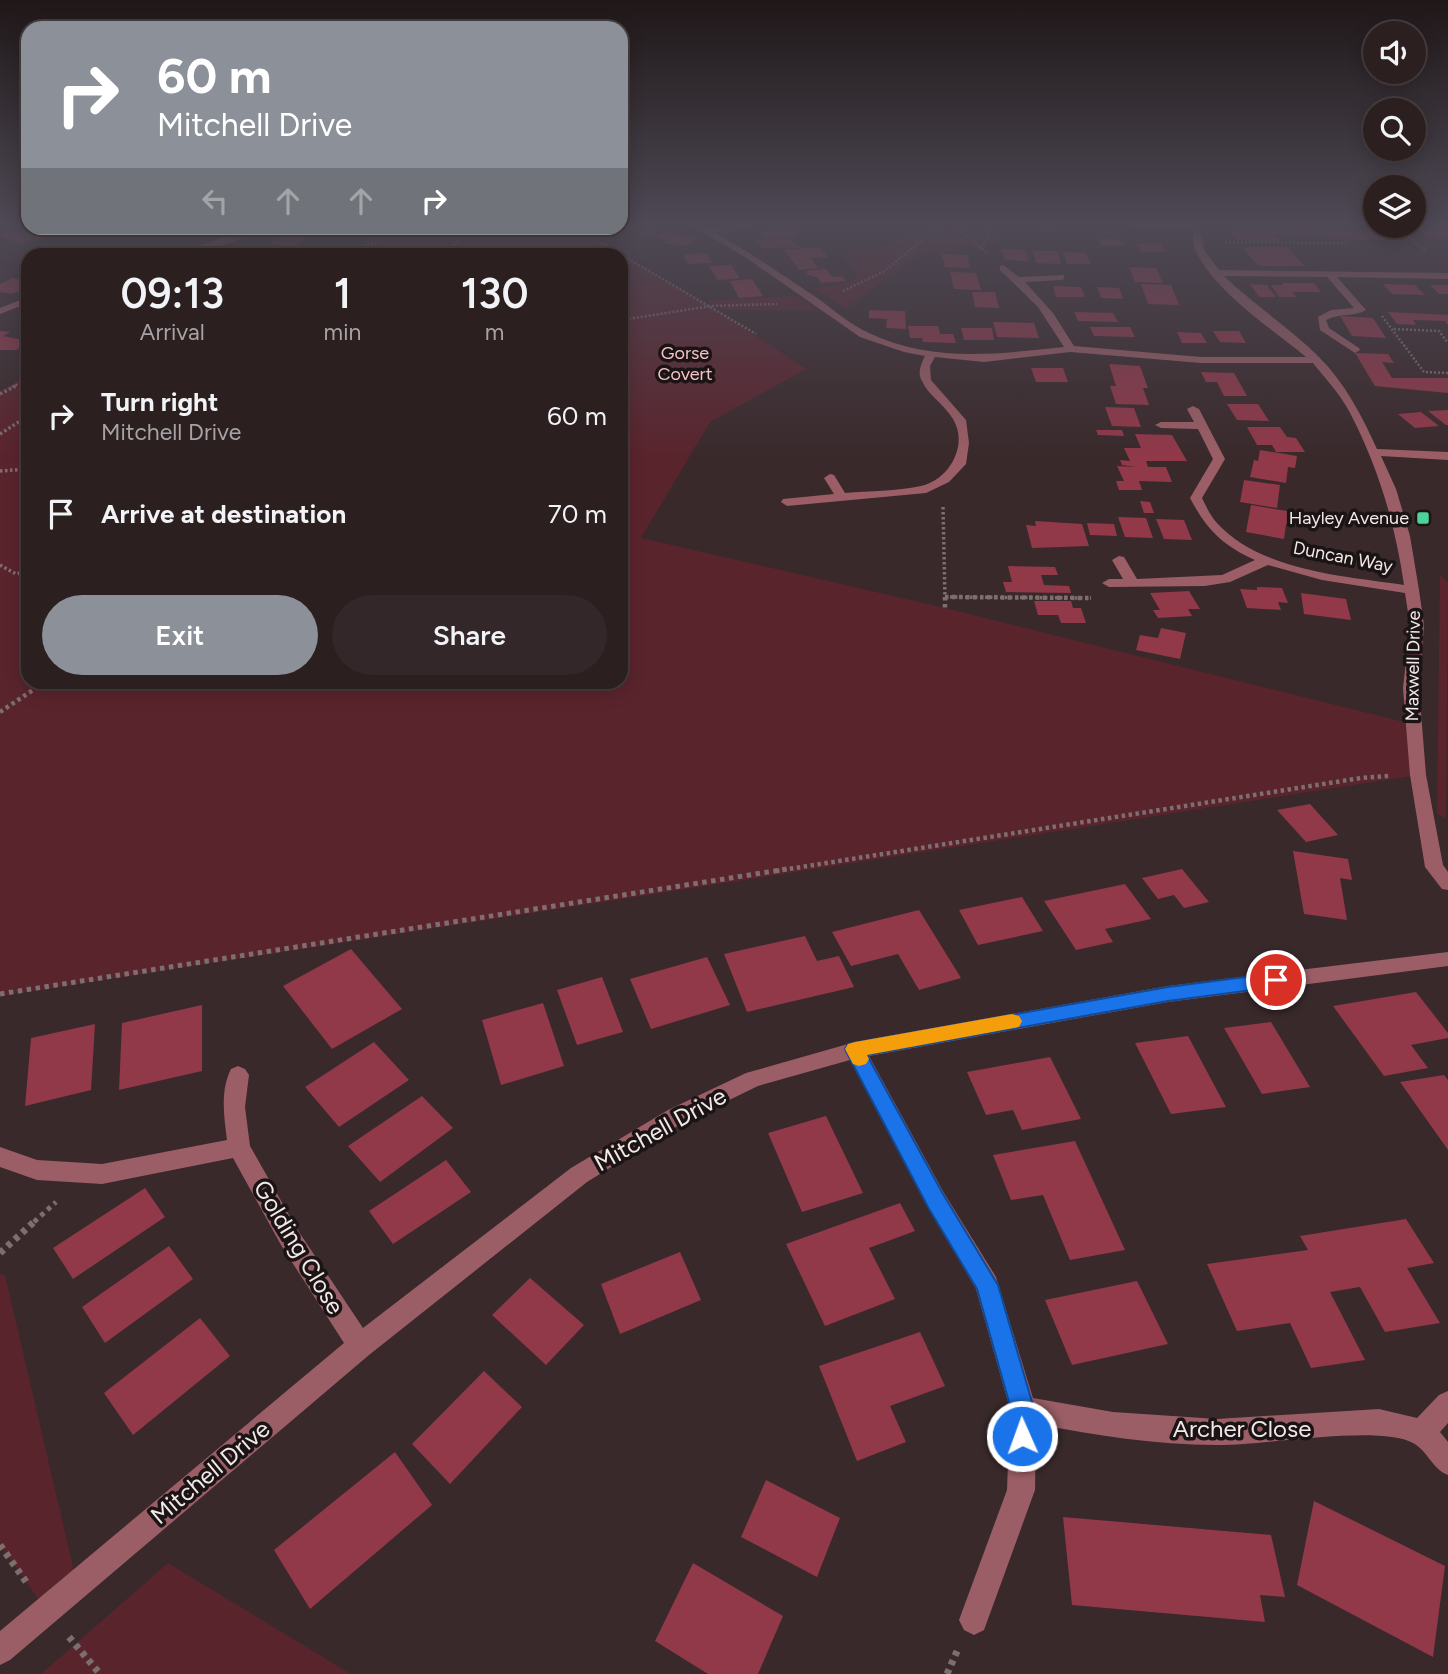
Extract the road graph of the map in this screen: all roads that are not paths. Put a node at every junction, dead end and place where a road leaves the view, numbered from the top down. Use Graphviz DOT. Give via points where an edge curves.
graph roads {
  1 [pos="813,301"];
  2 [pos="1037,301"];
  3 [pos="1244,301"];
  4 [pos="1353,301"];
  5 [pos="21,303"];
  6 [pos="0,312"];
  7 [pos="1070,349"];
  8 [pos="1355,350"];
  9 [pos="931,354"];
  10 [pos="1316,360"];
  11 [pos="1193,409"];
  12 [pos="1161,425"];
  13 [pos="1203,426"];
  14 [pos="1374,452"];
  15 [pos="1448,456"];
  16 [pos="831,478"];
  17 [pos="841,496"];
  18 [pos="786,502"];
  19 [pos="1119,560"];
  20 [pos="1267,560"];
  21 [pos="1132,582"];
  22 [pos="1109,583"];
  23 [pos="1412,590"];
  24 [pos="1448,884"];
  25 [pos="1448,959"];
  26 [pos="855,1049"];
  27 [pos="238,1075"];
  28 [pos="239,1147"];
  29 [pos="0,1157"];
  30 [pos="360,1346"];
  31 [pos="1448,1404"];
  32 [pos="1023,1409"];
  33 [pos="1422,1432"];
  34 [pos="1448,1462"];
  35 [pos="974,1620"];
  36 [pos="0,1650"];
  1 -- 9 [label="street" via="864,335"];
  2 -- 7 [label="street"];
  3 -- 10 [label="street, Maxwell Drive"];
  4 -- 8 [label="street" via="1361,310 1334,312 1321,319 1325,330"];
  5 -- 6 [label="street"];
  7 -- 9 [label="street" via="995,358"];
  7 -- 10 [label="street" via="1201,360"];
  9 -- 17 [label="street" via="925,366 926,380 960,420 960,464 926,489"];
  10 -- 14 [label="street, Maxwell Drive" via="1353,408"];
  11 -- 13 [label="street, Duncan Way"];
  12 -- 13 [label="street"];
  13 -- 20 [label="street, Duncan Way" via="1219,459 1196,498 1200,510 1223,535"];
  14 -- 15 [label="street"];
  14 -- 23 [label="street, Maxwell Drive" via="1403,536"];
  16 -- 17 [label="street"];
  17 -- 18 [label="street"];
  19 -- 21 [label="street"];
  20 -- 21 [label="street, Duncan Way" via="1225,579"];
  20 -- 23 [label="street, Duncan Way"];
  21 -- 22 [label="street, Duncan Way"];
  23 -- 24 [label="street, Maxwell Drive" via="1417,625 1412,724 1418,775 1434,867"];
  25 -- 26 [label="street, Mitchell Drive" via="1168,994"];
  26 -- 30 [label="street, Mitchell Drive" via="752,1079 665,1123 579,1175"];
  26 -- 32 [label="street" via="987,1285"];
  27 -- 28 [label="street, Golding Close" via="234,1107"];
  28 -- 29 [label="street" via="102,1174 37,1170"];
  28 -- 30 [label="street, Golding Close" via="289,1237"];
  30 -- 36 [label="street, Mitchell Drive"];
  31 -- 33 [label="street"];
  32 -- 33 [label="street, Archer Close" via="1113,1425 1217,1432 1379,1422"];
  32 -- 35 [label="street" via="1021,1490"];
  33 -- 34 [label="street"];
}
